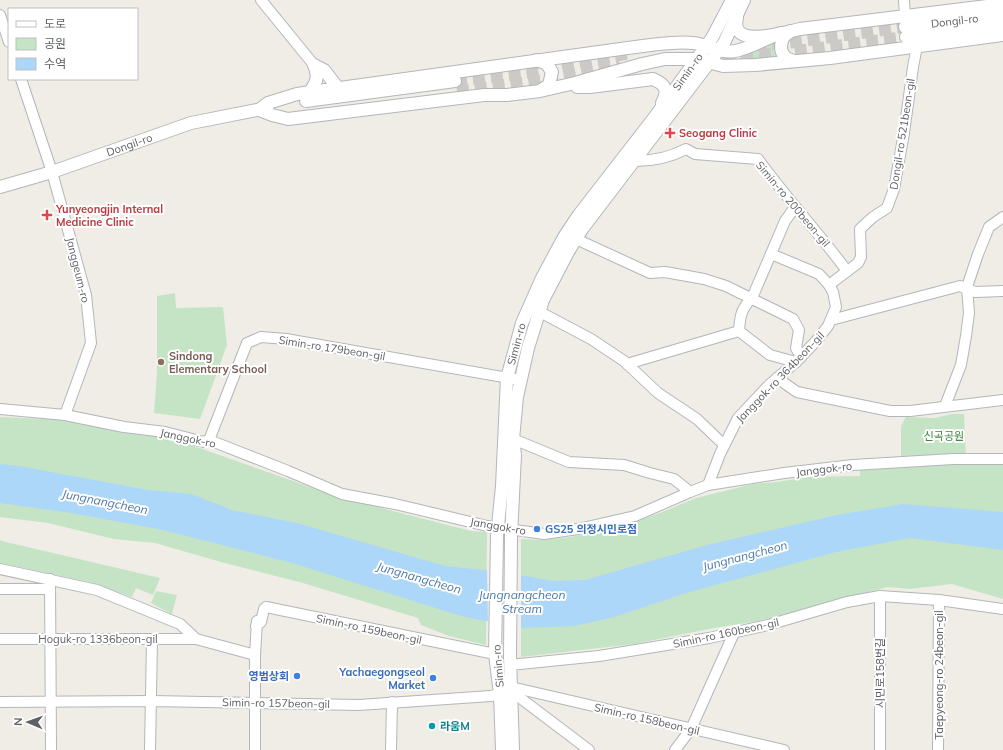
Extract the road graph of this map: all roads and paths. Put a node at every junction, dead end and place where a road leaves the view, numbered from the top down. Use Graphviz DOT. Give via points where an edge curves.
graph roads {
  1 [pos="261,0"];
  2 [pos="732,0"];
  3 [pos="904,0"];
  4 [pos="1003,4"];
  5 [pos="742,5"];
  6 [pos="0,15"];
  7 [pos="1003,15"];
  8 [pos="1003,25"];
  9 [pos="906,26"];
  10 [pos="787,32"];
  11 [pos="1003,35"];
  12 [pos="8,39"];
  13 [pos="706,46"];
  14 [pos="918,46"];
  15 [pos="719,50"];
  16 [pos="697,59"];
  17 [pos="536,60"];
  18 [pos="796,61"];
  19 [pos="710,62"];
  20 [pos="314,65"];
  21 [pos="21,80"];
  22 [pos="456,86"];
  23 [pos="338,88"];
  24 [pos="540,91"];
  25 [pos="310,92"];
  26 [pos="260,110"];
  27 [pos="654,118"];
  28 [pos="635,161"];
  29 [pos="52,172"];
  30 [pos="0,187"];
  31 [pos="795,207"];
  32 [pos="1003,217"];
  33 [pos="576,239"];
  34 [pos="771,254"];
  35 [pos="847,272"];
  36 [pos="829,285"];
  37 [pos="967,287"];
  38 [pos="1003,291"];
  39 [pos="752,298"];
  40 [pos="540,312"];
  41 [pos="831,320"];
  42 [pos="740,331"];
  43 [pos="799,359"];
  44 [pos="627,364"];
  45 [pos="507,378"];
  46 [pos="777,378"];
  47 [pos="520,380"];
  48 [pos="1003,400"];
  49 [pos="945,406"];
  50 [pos="0,409"];
  51 [pos="65,415"];
  52 [pos="513,439"];
  53 [pos="209,440"];
  54 [pos="724,445"];
  55 [pos="1003,459"];
  56 [pos="708,485"];
  57 [pos="690,492"];
  58 [pos="497,532"];
  59 [pos="512,533"];
  60 [pos="0,569"];
  61 [pos="50,584"];
  62 [pos="0,589"];
  63 [pos="880,596"];
  64 [pos="939,600"];
  65 [pos="1003,609"];
  66 [pos="734,634"];
  67 [pos="0,639"];
  68 [pos="50,639"];
  69 [pos="152,639"];
  70 [pos="196,639"];
  71 [pos="495,654"];
  72 [pos="255,655"];
  73 [pos="510,661"];
  74 [pos="508,691"];
  75 [pos="152,701"];
  76 [pos="0,702"];
  77 [pos="50,702"];
  78 [pos="392,702"];
  79 [pos="255,703"];
  80 [pos="691,729"];
  81 [pos="507,737"];
  82 [pos="745,746"];
  83 [pos="51,750"];
  84 [pos="150,750"];
  85 [pos="255,750"];
  86 [pos="392,750"];
  87 [pos="495,750"];
  88 [pos="502,750"];
  89 [pos="513,750"];
  90 [pos="516,750"];
  91 [pos="589,750"];
  92 [pos="675,750"];
  93 [pos="784,750"];
  94 [pos="880,750"];
  95 [pos="938,750"];
  1 -- 20 [label="street"];
  2 -- 13 [label="street, Simin-ro" via="718,29"];
  3 -- 9 [label="street"];
  4 -- 9 [label="street"];
  5 -- 10 [label="street" via="736,25 741,34 753,36"];
  5 -- 15 [label="street, Simin-ro"];
  6 -- 12 [label="street"];
  7 -- 9 [label="street, Dongil-ro"];
  8 -- 9 [label="street, Dongil-ro"];
  9 -- 10 [label="street"];
  10 -- 15 [label="street" via="740,50"];
  10 -- 18 [label="street" via="781,48 783,55"];
  11 -- 14 [label="street"];
  13 -- 15 [label="street"];
  13 -- 16 [label="street, Simin-ro"];
  13 -- 17 [label="street" via="692,42 670,43"];
  14 -- 18 [label="street"];
  14 -- 35 [label="street, Dongil-ro 521beon-gil" via="894,189 888,208 860,229 861,257"];
  15 -- 19 [label="street, Simin-ro"];
  16 -- 19 [label="street"];
  16 -- 24 [label="street" via="673,58 653,61"];
  16 -- 27 [label="street, Simin-ro"];
  17 -- 23 [label="street"];
  17 -- 24 [label="street" via="547,64 552,72 549,85"];
  18 -- 19 [label="street" via="734,66"];
  19 -- 28 [label="street, Simin-ro"];
  20 -- 23 [label="street" via="324,70"];
  20 -- 25 [label="street" via="318,74"];
  21 -- 29 [label="street, Janggeum-ro"];
  22 -- 26 [label="street, Dongil-ro" via="287,113"];
  23 -- 25 [label="street"];
  24 -- 26 [label="street" via="477,95 288,119"];
  24 -- 27 [label="street" via="653,79 661,84 666,92"];
  25 -- 26 [label="street" via="268,102"];
  26 -- 29 [label="street, Dongil-ro" via="191,123"];
  27 -- 45 [label="street, Simin-ro" via="578,216 555,253 522,323"];
  28 -- 31 [label="street, Simin-ro 200beon-gil" via="663,158 686,148 695,154 758,159"];
  28 -- 33 [label="street, Simin-ro"];
  29 -- 30 [label="street, Dongil-ro"];
  29 -- 51 [label="street, Janggeum-ro" via="86,295 91,343"];
  31 -- 34 [label="street" via="785,221"];
  31 -- 35 [label="street, Simin-ro 200beon-gil"];
  32 -- 37 [label="street" via="989,227"];
  33 -- 39 [label="street" via="650,274 665,272 704,278"];
  33 -- 40 [label="street, Simin-ro" via="553,279"];
  34 -- 36 [label="street, Janggok-ro 364beon-gil" via="819,274"];
  34 -- 39 [label="street"];
  35 -- 36 [label="street"];
  36 -- 41 [label="street, Janggok-ro 364beon-gil" via="836,307"];
  37 -- 38 [label="street" via="975,292"];
  37 -- 41 [label="street" via="960,286"];
  37 -- 49 [label="street" via="969,313 966,336 960,365"];
  39 -- 42 [label="street" via="742,311"];
  39 -- 43 [label="street" via="794,319 800,330 796,348"];
  40 -- 44 [label="street" via="591,339"];
  40 -- 47 [label="street, Simin-ro"];
  41 -- 43 [label="street, Janggok-ro 364beon-gil"];
  42 -- 43 [label="street" via="770,355"];
  42 -- 44 [label="street"];
  43 -- 46 [label="street, Janggok-ro 364beon-gil"];
  44 -- 54 [label="street" via="658,393 697,419"];
  45 -- 47 [label="street, Simin-ro 179beon-gil"];
  45 -- 53 [label="street, Simin-ro 179beon-gil" via="286,339 261,337 247,343"];
  45 -- 58 [label="street, Simin-ro" via="502,486"];
  46 -- 49 [label="street" via="796,392 890,412"];
  46 -- 54 [label="street, Janggok-ro 364beon-gil" via="738,418"];
  47 -- 52 [label="street, Simin-ro"];
  48 -- 49 [label="street"];
  50 -- 51 [label="street, Janggok-ro"];
  51 -- 53 [label="street, Janggok-ro" via="165,432 204,442"];
  52 -- 57 [label="street" via="569,462 624,465 674,479"];
  52 -- 59 [label="street, Simin-ro" via="515,455"];
  53 -- 58 [label="street, Janggok-ro" via="342,494 395,504"];
  54 -- 56 [label="street, Janggok-ro 364beon-gil"];
  55 -- 56 [label="street, Janggok-ro" via="853,465"];
  56 -- 57 [label="street, Janggok-ro"];
  57 -- 59 [label="street, Janggok-ro" via="635,516 544,534"];
  58 -- 59 [label="street, Janggok-ro"];
  58 -- 71 [label="street, Simin-ro"];
  59 -- 73 [label="street, Simin-ro"];
  60 -- 61 [label="street"];
  61 -- 62 [label="street"];
  61 -- 68 [label="street"];
  61 -- 70 [label="street" via="97,590 180,624"];
  63 -- 64 [label="street, Simin-ro 160beon-gil"];
  63 -- 66 [label="street, Simin-ro 160beon-gil" via="847,602"];
  63 -- 94 [label="street, 시민로158번길"];
  64 -- 65 [label="street, Simin-ro 160beon-gil"];
  64 -- 95 [label="street, Taepyeong-ro 24beon-gil"];
  66 -- 73 [label="street, Simin-ro 160beon-gil" via="599,656"];
  66 -- 80 [label="street"];
  67 -- 68 [label="street, Hoguk-ro 1336beon-gil"];
  68 -- 69 [label="street, Hoguk-ro 1336beon-gil"];
  68 -- 77 [label="street"];
  69 -- 70 [label="street, Hoguk-ro 1336beon-gil"];
  69 -- 75 [label="street"];
  70 -- 72 [label="street"];
  71 -- 72 [label="street, Simin-ro 159beon-gil" via="266,607 261,622 256,624"];
  71 -- 74 [label="street, Simin-ro"];
  72 -- 79 [label="street"];
  73 -- 74 [label="street, Simin-ro"];
  74 -- 78 [label="street, Simin-ro 157beon-gil" via="491,696"];
  74 -- 80 [label="street, Simin-ro 158beon-gil"];
  74 -- 81 [label="street, Simin-ro"];
  74 -- 91 [label="street"];
  75 -- 77 [label="street, Simin-ro 157beon-gil"];
  75 -- 79 [label="street, Simin-ro 157beon-gil"];
  75 -- 84 [label="street"];
  76 -- 77 [label="street, Simin-ro 157beon-gil"];
  77 -- 83 [label="street"];
  78 -- 79 [label="street, Simin-ro 157beon-gil" via="359,705"];
  78 -- 86 [label="street"];
  79 -- 85 [label="street"];
  80 -- 82 [label="street, Simin-ro 158beon-gil"];
  80 -- 92 [label="street"];
  81 -- 87 [label="street"];
  81 -- 88 [label="street, Simin-ro"];
  81 -- 89 [label="street, Simin-ro"];
  81 -- 90 [label="street"];
  82 -- 93 [label="street, Simin-ro 158beon-gil"];
}
